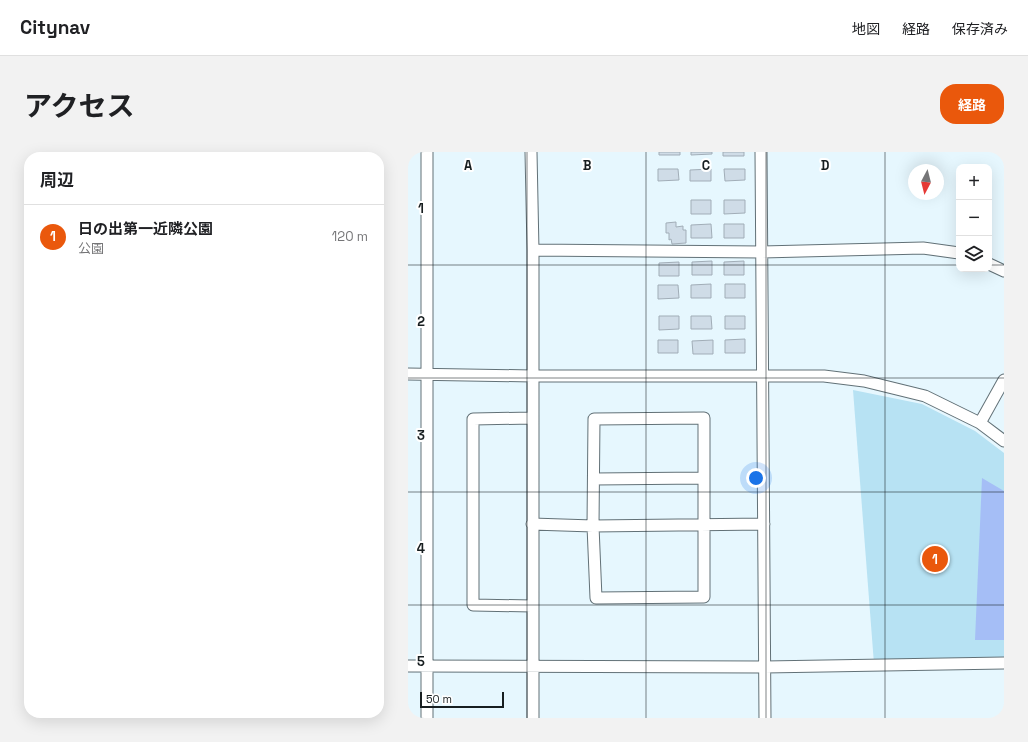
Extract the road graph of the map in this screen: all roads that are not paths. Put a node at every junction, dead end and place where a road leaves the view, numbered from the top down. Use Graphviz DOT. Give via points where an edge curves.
graph roads {
  1 [pos="427,152"];
  2 [pos="531,152"];
  3 [pos="761,152"];
  4 [pos="533,250"];
  5 [pos="760,252"];
  6 [pos="956,253"];
  7 [pos="992,265"];
  8 [pos="1004,271"];
  9 [pos="408,374"];
  10 [pos="428,375"];
  11 [pos="532,376"];
  12 [pos="763,376"];
  13 [pos="1004,380"];
  14 [pos="532,418"];
  15 [pos="980,423"];
  16 [pos="1004,441"];
  17 [pos="704,478"];
  18 [pos="594,479"];
  19 [pos="532,524"];
  20 [pos="764,524"];
  21 [pos="593,526"];
  22 [pos="705,526"];
  23 [pos="532,606"];
  24 [pos="1004,663"];
  25 [pos="408,666"];
  26 [pos="428,666"];
  27 [pos="533,666"];
  28 [pos="765,667"];
  29 [pos="427,718"];
  30 [pos="533,718"];
  31 [pos="765,718"];
  1 -- 10 [label="street"];
  2 -- 4 [label="street"];
  3 -- 5 [label="street"];
  4 -- 5 [label="street"];
  4 -- 11 [label="street"];
  5 -- 6 [label="street" via="924,248"];
  5 -- 12 [label="street"];
  7 -- 8 [label="street"];
  9 -- 10 [label="street"];
  10 -- 11 [label="street"];
  10 -- 26 [label="street"];
  11 -- 12 [label="street"];
  11 -- 14 [label="street"];
  12 -- 15 [label="street" via="824,376 864,381 925,396"];
  12 -- 20 [label="street"];
  13 -- 15 [label="street"];
  14 -- 19 [label="street"];
  14 -- 23 [label="street" via="473,419 473,605"];
  15 -- 16 [label="street"];
  17 -- 18 [label="street"];
  17 -- 18 [label="street" via="704,418 594,419"];
  17 -- 22 [label="street"];
  18 -- 21 [label="street"];
  19 -- 21 [label="street"];
  19 -- 23 [label="street"];
  20 -- 22 [label="street"];
  20 -- 28 [label="street"];
  21 -- 22 [label="street"];
  21 -- 22 [label="street" via="596,598 604,598 704,597"];
  23 -- 27 [label="street"];
  24 -- 28 [label="street"];
  25 -- 26 [label="street"];
  26 -- 27 [label="street"];
  26 -- 29 [label="street"];
  27 -- 28 [label="street"];
  27 -- 30 [label="street"];
  28 -- 31 [label="street"];
}
